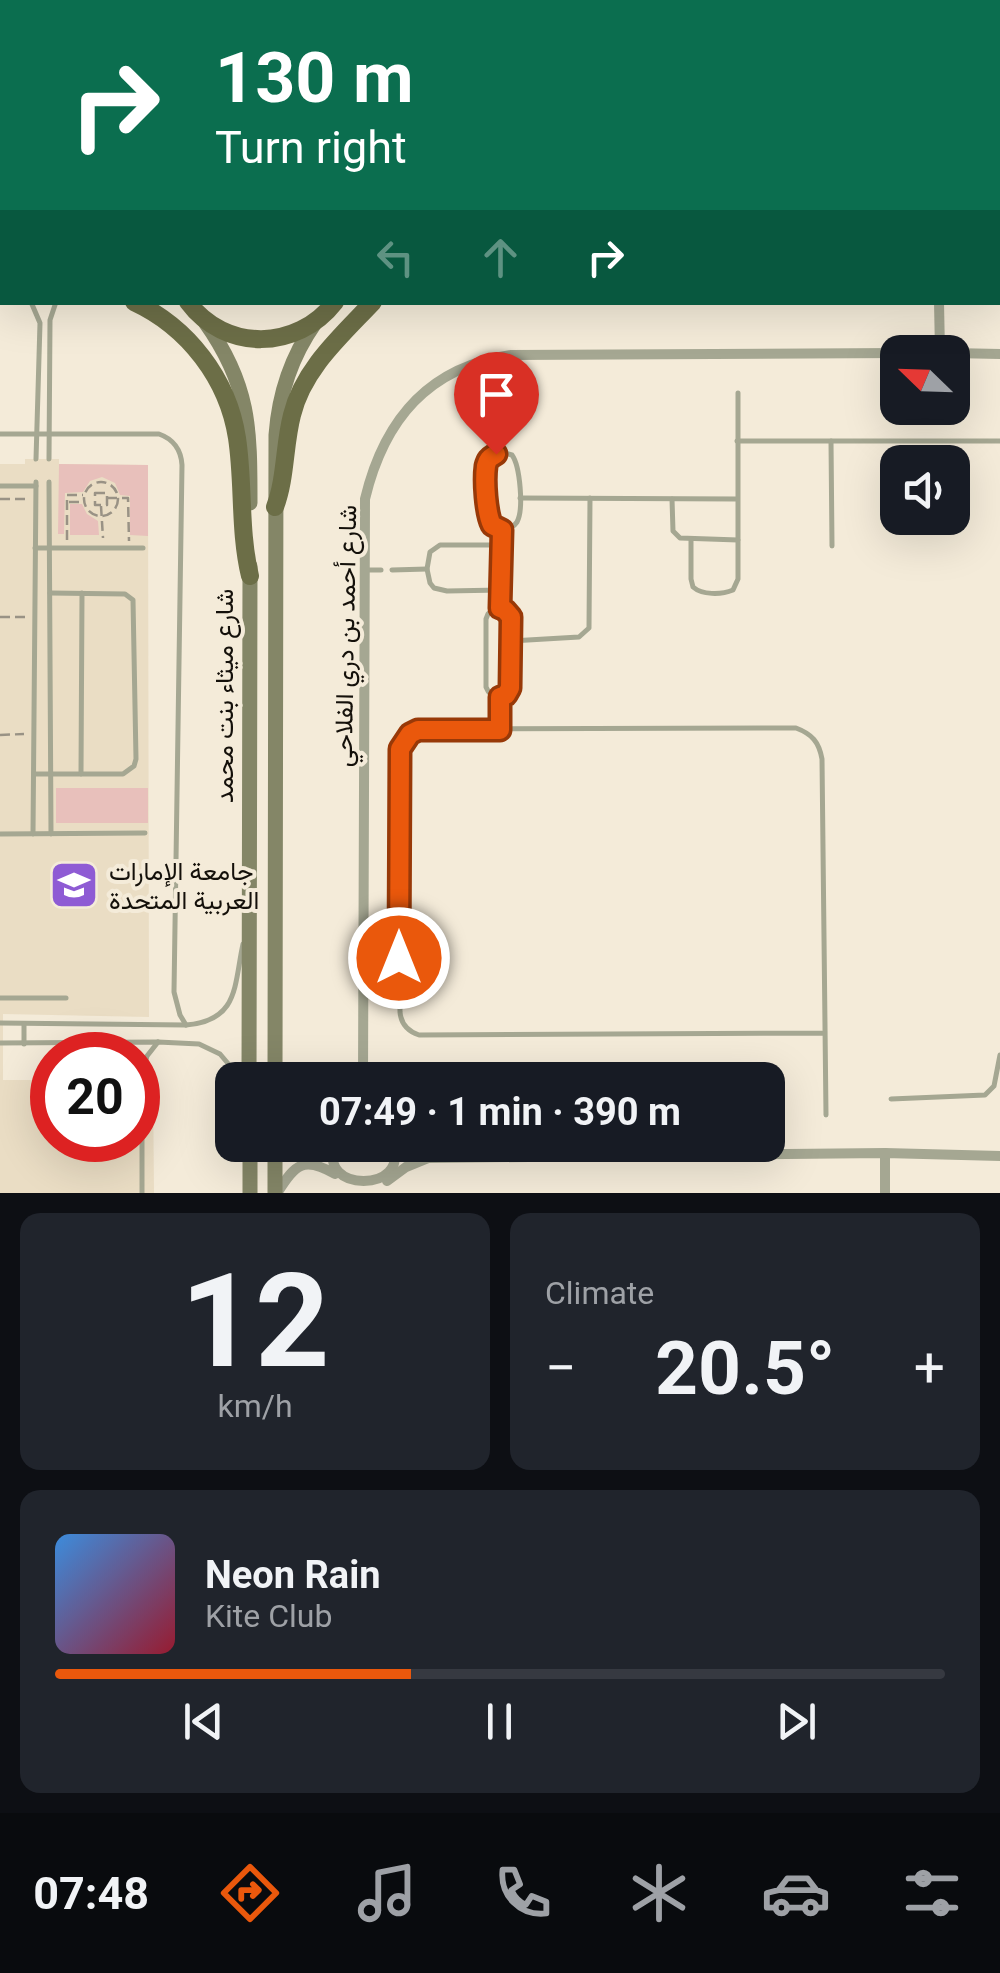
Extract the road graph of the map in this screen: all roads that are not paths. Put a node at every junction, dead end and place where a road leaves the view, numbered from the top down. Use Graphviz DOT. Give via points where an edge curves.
graph roads {
  1 [pos="33,305"];
  2 [pos="55,305"];
  3 [pos="140,305"];
  4 [pos="332,305"];
  5 [pos="370,305"];
  6 [pos="939,305"];
  7 [pos="192,310"];
  8 [pos="316,322"];
  9 [pos="940,335"];
  10 [pos="970,353"];
  11 [pos="880,354"];
  12 [pos="1000,354"];
  13 [pos="738,393"];
  14 [pos="49,433"];
  15 [pos="0,434"];
  16 [pos="36,434"];
  17 [pos="737,441"];
  18 [pos="831,441"];
  19 [pos="1000,441"];
  20 [pos="36,459"];
  21 [pos="49,459"];
  22 [pos="49,482"];
  23 [pos="0,486"];
  24 [pos="520,498"];
  25 [pos="590,498"];
  26 [pos="672,499"];
  27 [pos="737,499"];
  28 [pos="275,508"];
  29 [pos="502,530"];
  30 [pos="691,540"];
  31 [pos="738,540"];
  32 [pos="502,544"];
  33 [pos="832,546"];
  34 [pos="35,548"];
  35 [pos="49,548"];
  36 [pos="143,548"];
  37 [pos="427,569"];
  38 [pos="364,570"];
  39 [pos="381,570"];
  40 [pos="392,570"];
  41 [pos="250,576"];
  42 [pos="501,590"];
  43 [pos="50,593"];
  44 [pos="82,593"];
  45 [pos="500,608"];
  46 [pos="512,640"];
  47 [pos="500,697"];
  48 [pos="500,730"];
  49 [pos="34,774"];
  50 [pos="51,774"];
  51 [pos="81,774"];
  52 [pos="145,833"];
  53 [pos="0,834"];
  54 [pos="33,834"];
  55 [pos="51,834"];
  56 [pos="249,922"];
  57 [pos="363,930"];
  58 [pos="399,931"];
  59 [pos="0,998"];
  60 [pos="66,998"];
  61 [pos="0,1024"];
  62 [pos="24,1024"];
  63 [pos="186,1025"];
  64 [pos="824,1033"];
  65 [pos="160,1042"];
  66 [pos="0,1044"];
  67 [pos="24,1044"];
  68 [pos="30,1044"];
  69 [pos="1000,1055"];
  70 [pos="227,1062"];
  71 [pos="249,1062"];
  72 [pos="275,1062"];
  73 [pos="363,1062"];
  74 [pos="891,1099"];
  75 [pos="826,1115"];
  76 [pos="885,1154"];
  77 [pos="785,1155"];
  78 [pos="1000,1156"];
  79 [pos="142,1162"];
  80 [pos="250,1162"];
  81 [pos="275,1162"];
  82 [pos="335,1162"];
  83 [pos="395,1162"];
  84 [pos="417,1162"];
  85 [pos="339,1178"];
  86 [pos="381,1186"];
  87 [pos="350,1192"];
  88 [pos="142,1193"];
  89 [pos="250,1193"];
  90 [pos="276,1193"];
  91 [pos="885,1193"];
  1 -- 16 [label="lane" via="40,324"];
  2 -- 14 [label="lane"];
  3 -- 41 [label="main road" via="187,339 228,403 238,440"];
  4 -- 8 [label="main road"];
  5 -- 28 [label="main road" via="303,385"];
  6 -- 9 [label="street"];
  7 -- 8 [label="main road" via="226,334 248,340 295,334"];
  7 -- 41 [label="main road, شارع ميثاء بنت محمد" via="232,368 248,419"];
  8 -- 28 [label="main road, شارع ميثاء بنت محمد" via="280,400"];
  10 -- 12 [label="street"];
  11 -- 38 [label="street, شارع أحمد بن دري الفلاحي" via="511,355 473,363 423,392 380,449 365,499"];
  13 -- 17 [label="lane"];
  14 -- 16 [label="lane"];
  14 -- 21 [label="lane"];
  14 -- 63 [label="lane" via="159,434 182,458 174,992"];
  15 -- 16 [label="lane"];
  16 -- 20 [label="lane"];
  17 -- 18 [label="lane"];
  17 -- 27 [label="lane"];
  18 -- 19 [label="lane"];
  18 -- 33 [label="lane"];
  22 -- 35 [label="lane"];
  23 -- 34 [label="lane" via="36,484"];
  24 -- 25 [label="lane"];
  24 -- 29 [label="lane" via="517,522"];
  24 -- 29 [label="lane" via="516,460 502,452 491,456 487,515"];
  25 -- 26 [label="lane"];
  25 -- 46 [label="lane" via="589,628 579,637"];
  26 -- 27 [label="lane"];
  26 -- 30 [label="lane" via="673,531"];
  27 -- 31 [label="lane"];
  28 -- 72 [label="main road, شارع ميثاء بنت محمد"];
  29 -- 32 [label="lane"];
  30 -- 31 [label="lane"];
  30 -- 31 [label="lane" via="693,587 724,593 737,583"];
  32 -- 37 [label="lane" via="440,545 430,552"];
  32 -- 42 [label="lane"];
  34 -- 35 [label="lane"];
  34 -- 49 [label="lane"];
  35 -- 36 [label="lane"];
  35 -- 43 [label="lane"];
  37 -- 40 [label="lane"];
  37 -- 42 [label="lane" via="440,590"];
  38 -- 39 [label="lane"];
  38 -- 57 [label="street, شارع أحمد بن دري الفلاحي"];
  41 -- 56 [label="main road, شارع ميثاء بنت محمد"];
  42 -- 45 [label="lane"];
  43 -- 44 [label="lane"];
  43 -- 50 [label="lane"];
  44 -- 51 [label="lane"];
  44 -- 51 [label="lane" via="133,600 136,760 122,774"];
  45 -- 46 [label="lane" via="511,617"];
  45 -- 47 [label="lane" via="486,619 486,687"];
  46 -- 47 [label="lane" via="510,688"];
  47 -- 48 [label="lane"];
  48 -- 58 [label="lane" via="427,729 404,741"];
  48 -- 64 [label="lane" via="796,728 814,738 822,758"];
  49 -- 50 [label="lane"];
  49 -- 54 [label="lane"];
  50 -- 51 [label="lane"];
  50 -- 55 [label="lane"];
  52 -- 55 [label="lane"];
  53 -- 54 [label="lane"];
  54 -- 55 [label="lane"];
  56 -- 63 [label="lane" via="230,1002 210,1021"];
  56 -- 71 [label="main road, شارع ميثاء بنت محمد"];
  57 -- 58 [label="lane"];
  57 -- 73 [label="street, شارع أحمد بن دري الفلاحي"];
  58 -- 64 [label="lane" via="400,1018 418,1035"];
  59 -- 60 [label="lane"];
  61 -- 62 [label="lane"];
  62 -- 63 [label="lane"];
  62 -- 67 [label="lane"];
  64 -- 75 [label="lane"];
  65 -- 70 [label="lane" via="213,1048"];
  66 -- 67 [label="lane"];
  67 -- 68 [label="lane"];
  69 -- 74 [label="lane" via="994,1086 985,1095"];
  76 -- 77 [label="street"];
  76 -- 78 [label="street"];
  76 -- 91 [label="street"];
  79 -- 88 [label="lane"];
  80 -- 89 [label="main road"];
  81 -- 90 [label="main road"];
  82 -- 85 [label="street"];
  83 -- 86 [label="street"];
  84 -- 86 [label="street"];
  85 -- 86 [label="street" via="360,1190"];
  85 -- 87 [label="street"];
  85 -- 90 [label="street" via="317,1165 301,1165"];
}
